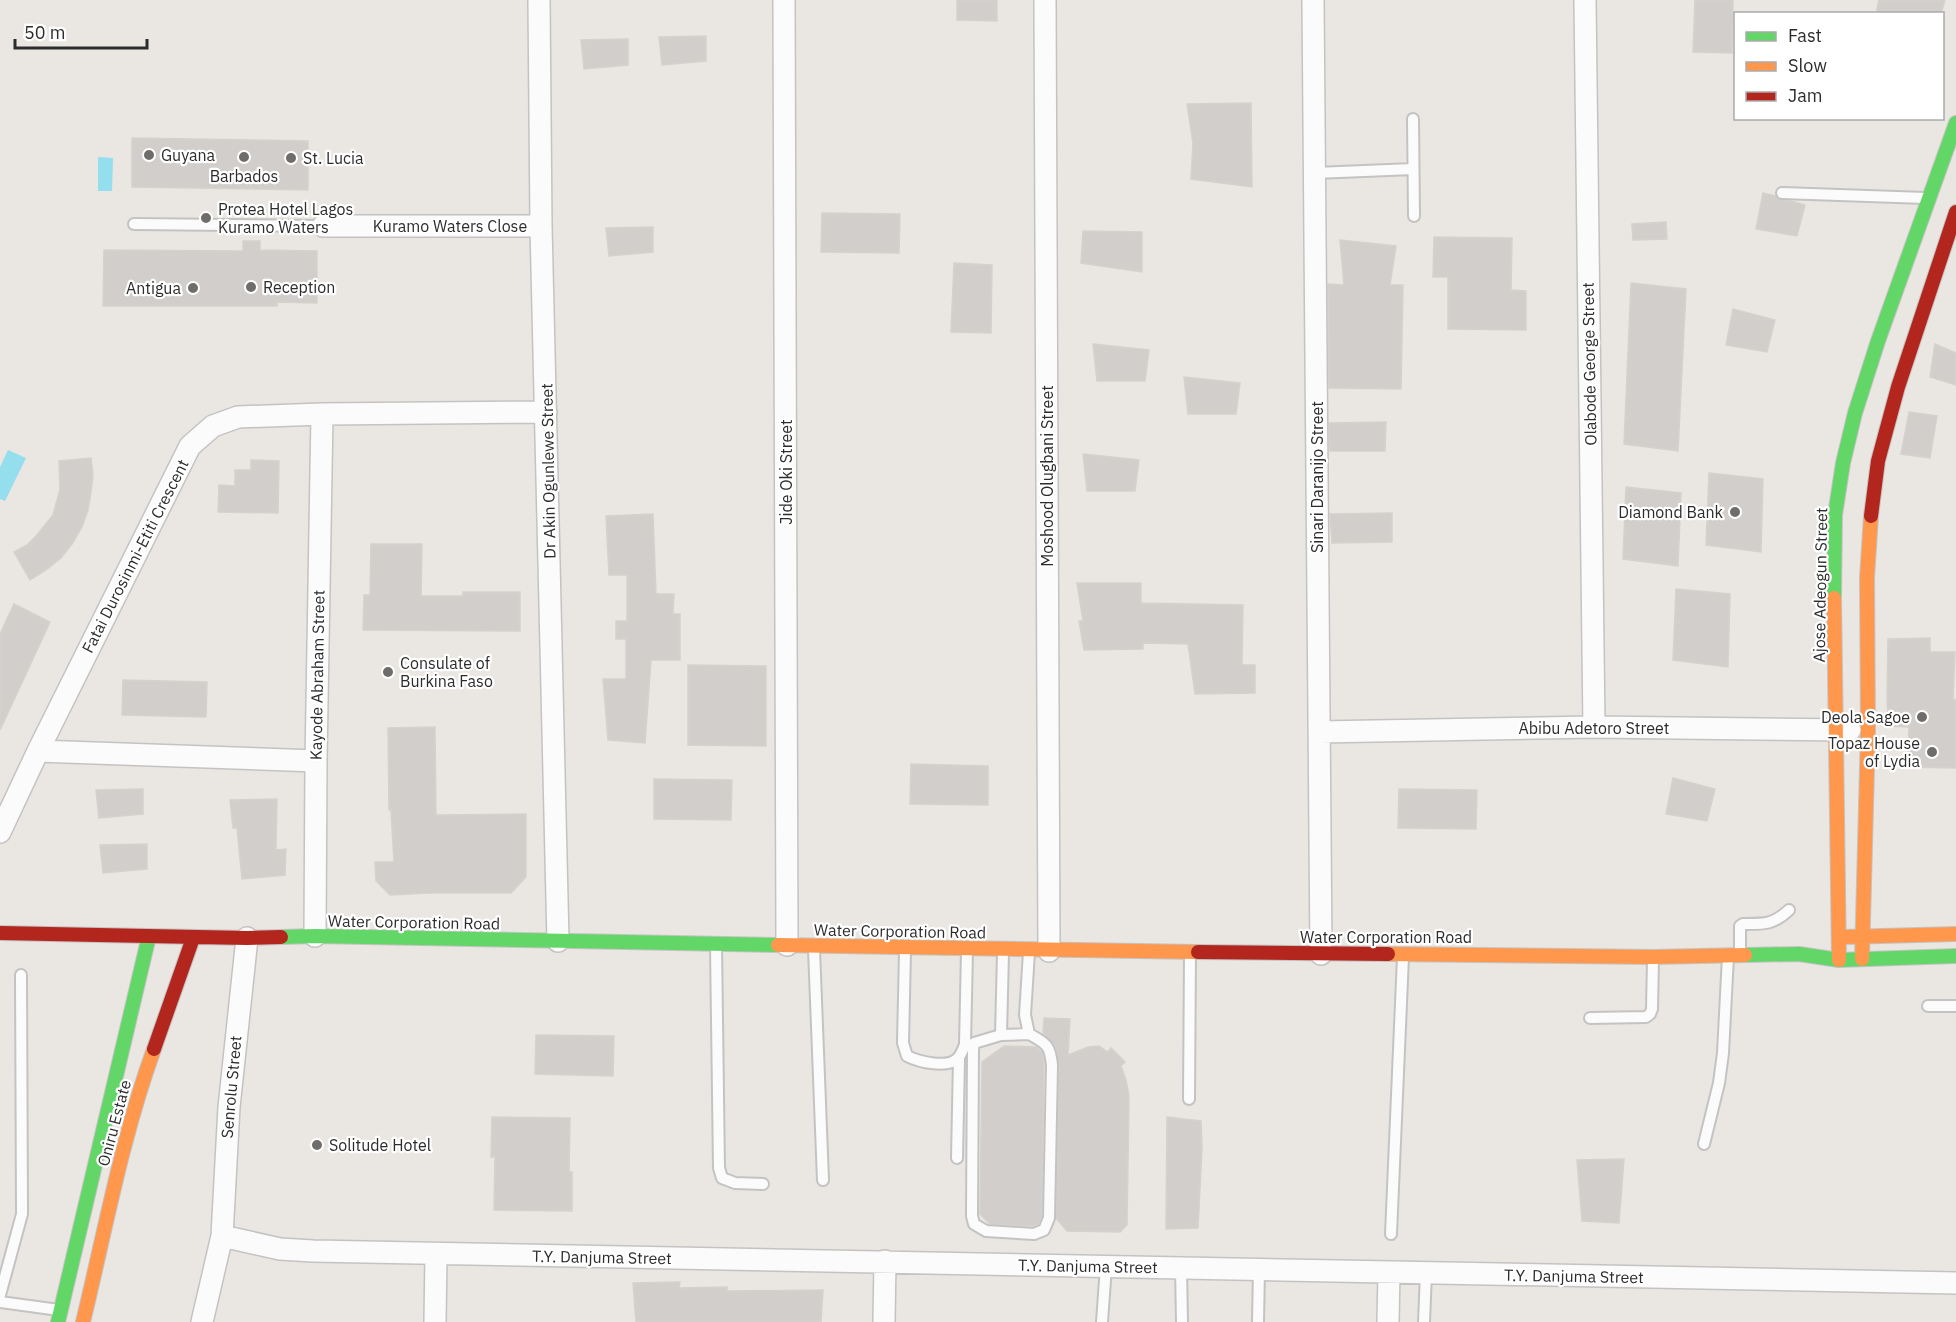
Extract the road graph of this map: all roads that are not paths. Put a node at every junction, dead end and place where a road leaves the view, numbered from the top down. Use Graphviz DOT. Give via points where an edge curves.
graph roads {
  1 [pos="539,0"];
  2 [pos="784,0"];
  3 [pos="1046,0"];
  4 [pos="1313,0"];
  5 [pos="1585,0"];
  6 [pos="1413,118"];
  7 [pos="1956,123"];
  8 [pos="1951,159"];
  9 [pos="1413,169"];
  10 [pos="1315,172"];
  11 [pos="1782,193"];
  12 [pos="1929,198"];
  13 [pos="1956,212"];
  14 [pos="1414,216"];
  15 [pos="134,224"];
  16 [pos="323,226"];
  17 [pos="541,226"];
  18 [pos="546,412"];
  19 [pos="322,414"];
  20 [pos="1594,727"];
  21 [pos="1837,730"];
  22 [pos="1868,730"];
  23 [pos="1319,732"];
  24 [pos="38,751"];
  25 [pos="315,761"];
  26 [pos="0,832"];
  27 [pos="1789,910"];
  28 [pos="0,933"];
  29 [pos="1956,934"];
  30 [pos="149,936"];
  31 [pos="315,936"];
  32 [pos="1862,937"];
  33 [pos="193,938"];
  34 [pos="246,938"];
  35 [pos="558,941"];
  36 [pos="1828,942"];
  37 [pos="716,945"];
  38 [pos="787,945"];
  39 [pos="814,946"];
  40 [pos="905,948"];
  41 [pos="967,950"];
  42 [pos="1003,950"];
  43 [pos="1039,951"];
  44 [pos="1190,952"];
  45 [pos="1321,954"];
  46 [pos="1403,954"];
  47 [pos="1799,954"];
  48 [pos="1734,955"];
  49 [pos="1956,956"];
  50 [pos="1653,957"];
  51 [pos="1862,959"];
  52 [pos="1839,960"];
  53 [pos="21,975"];
  54 [pos="1928,1006"];
  55 [pos="1956,1006"];
  56 [pos="1590,1018"];
  57 [pos="1029,1034"];
  58 [pos="1001,1035"];
  59 [pos="959,1058"];
  60 [pos="1189,1099"];
  61 [pos="1704,1144"];
  62 [pos="957,1158"];
  63 [pos="823,1180"];
  64 [pos="764,1184"];
  65 [pos="1391,1234"];
  66 [pos="222,1236"];
  67 [pos="436,1254"];
  68 [pos="885,1261"];
  69 [pos="1106,1266"];
  70 [pos="1181,1268"];
  71 [pos="1258,1269"];
  72 [pos="1389,1272"];
  73 [pos="1426,1273"];
  74 [pos="1956,1283"];
  75 [pos="0,1295"];
  76 [pos="0,1302"];
  77 [pos="60,1316"];
  78 [pos="83,1322"];
  79 [pos="202,1322"];
  80 [pos="435,1322"];
  81 [pos="884,1322"];
  82 [pos="1102,1322"];
  83 [pos="1182,1322"];
  84 [pos="1258,1322"];
  85 [pos="1388,1322"];
  86 [pos="1424,1322"];
  1 -- 17 [label="street, Dr Akin Ogunlewe Street"];
  2 -- 38 [label="street, Jide Oki Street"];
  3 -- 43 [label="street, Moshood Olugbani Street"];
  4 -- 10 [label="street, Sinari Daranijo Street"];
  5 -- 20 [label="street, Olabode George Street"];
  6 -- 9 [label="lane"];
  7 -- 8 [label="street, Ajose Adeogun Street"];
  8 -- 12 [label="street, Ajose Adeogun Street"];
  9 -- 10 [label="lane"];
  9 -- 14 [label="lane"];
  10 -- 23 [label="street, Sinari Daranijo Street"];
  11 -- 12 [label="lane"];
  12 -- 21 [label="street, Ajose Adeogun Street" via="1858,402 1843,463 1835,515"];
  13 -- 22 [label="street" via="1898,387 1878,461 1868,561"];
  15 -- 16 [label="lane"];
  16 -- 17 [label="street, Kuramo Waters Close"];
  17 -- 18 [label="street, Dr Akin Ogunlewe Street"];
  18 -- 19 [label="street, Fatai Durosinmi-Etiti Crescent"];
  18 -- 35 [label="street, Dr Akin Ogunlewe Street"];
  19 -- 24 [label="street, Fatai Durosinmi-Etiti Crescent" via="238,417 213,426 190,446"];
  19 -- 25 [label="street, Kayode Abraham Street"];
  20 -- 21 [label="street, Abibu Adetoro Street"];
  20 -- 23 [label="street, Abibu Adetoro Street"];
  21 -- 22 [label="street, Abibu Adetoro Street"];
  21 -- 36 [label="street, Ajose Adeogun Street"];
  22 -- 32 [label="street"];
  23 -- 45 [label="street, Sinari Daranijo Street"];
  24 -- 25 [label="street"];
  24 -- 26 [label="street, Fatai Durosinmi-Etiti Crescent"];
  25 -- 31 [label="street, Kayode Abraham Street"];
  27 -- 48 [label="lane" via="1771,923 1740,926"];
  28 -- 30 [label="street, Water Corporation Road"];
  29 -- 32 [label="street"];
  30 -- 33 [label="street, Water Corporation Road"];
  30 -- 77 [label="street, Oniru Estate"];
  31 -- 34 [label="street, Water Corporation Road"];
  31 -- 35 [label="street, Water Corporation Road"];
  32 -- 36 [label="street"];
  32 -- 51 [label="street"];
  33 -- 34 [label="street, Water Corporation Road"];
  33 -- 78 [label="street, Oniru Estate" via="143,1079"];
  34 -- 66 [label="street, Senrolu Street" via="229,1107"];
  35 -- 37 [label="street, Water Corporation Road"];
  36 -- 47 [label="street"];
  36 -- 52 [label="street, Ajose Adeogun Street"];
  37 -- 38 [label="street, Water Corporation Road"];
  37 -- 64 [label="lane" via="719,1168 722,1178 735,1183"];
  38 -- 39 [label="street, Water Corporation Road"];
  39 -- 40 [label="street, Water Corporation Road"];
  39 -- 63 [label="lane"];
  40 -- 41 [label="street, Water Corporation Road"];
  40 -- 59 [label="lane" via="903,1042 907,1056 918,1062 950,1064"];
  41 -- 42 [label="street, Water Corporation Road"];
  41 -- 59 [label="lane" via="965,1045"];
  42 -- 43 [label="street, Water Corporation Road"];
  42 -- 58 [label="lane"];
  43 -- 44 [label="street, Water Corporation Road"];
  43 -- 57 [label="lane" via="1025,1015"];
  44 -- 45 [label="street, Water Corporation Road"];
  44 -- 60 [label="lane"];
  45 -- 46 [label="street, Water Corporation Road"];
  46 -- 50 [label="street, Water Corporation Road"];
  46 -- 65 [label="lane"];
  47 -- 48 [label="street, Water Corporation Road"];
  47 -- 52 [label="street"];
  48 -- 50 [label="street, Water Corporation Road"];
  48 -- 61 [label="lane" via="1719,1083"];
  49 -- 51 [label="street"];
  50 -- 56 [label="lane" via="1650,1014"];
  51 -- 52 [label="street"];
  53 -- 75 [label="lane" via="22,1214"];
  54 -- 55 [label="lane"];
  57 -- 58 [label="lane"];
  57 -- 58 [label="lane" via="1050,1049 1052,1065 1049,1218 1044,1230 1034,1234 986,1231 974,1224 972,1216 973,1049 978,1041"];
  59 -- 62 [label="lane"];
  66 -- 67 [label="street, T.Y. Danjuma Street" via="280,1249"];
  66 -- 79 [label="street, Senrolu Street"];
  67 -- 68 [label="street, T.Y. Danjuma Street"];
  67 -- 80 [label="street"];
  68 -- 69 [label="street, T.Y. Danjuma Street"];
  68 -- 81 [label="street"];
  69 -- 70 [label="street, T.Y. Danjuma Street"];
  69 -- 82 [label="lane"];
  70 -- 71 [label="street, T.Y. Danjuma Street"];
  70 -- 83 [label="lane"];
  71 -- 72 [label="street, T.Y. Danjuma Street"];
  71 -- 84 [label="lane"];
  72 -- 73 [label="street, T.Y. Danjuma Street"];
  72 -- 85 [label="street"];
  73 -- 74 [label="street, T.Y. Danjuma Street"];
  73 -- 86 [label="lane"];
  76 -- 77 [label="lane"];
}
